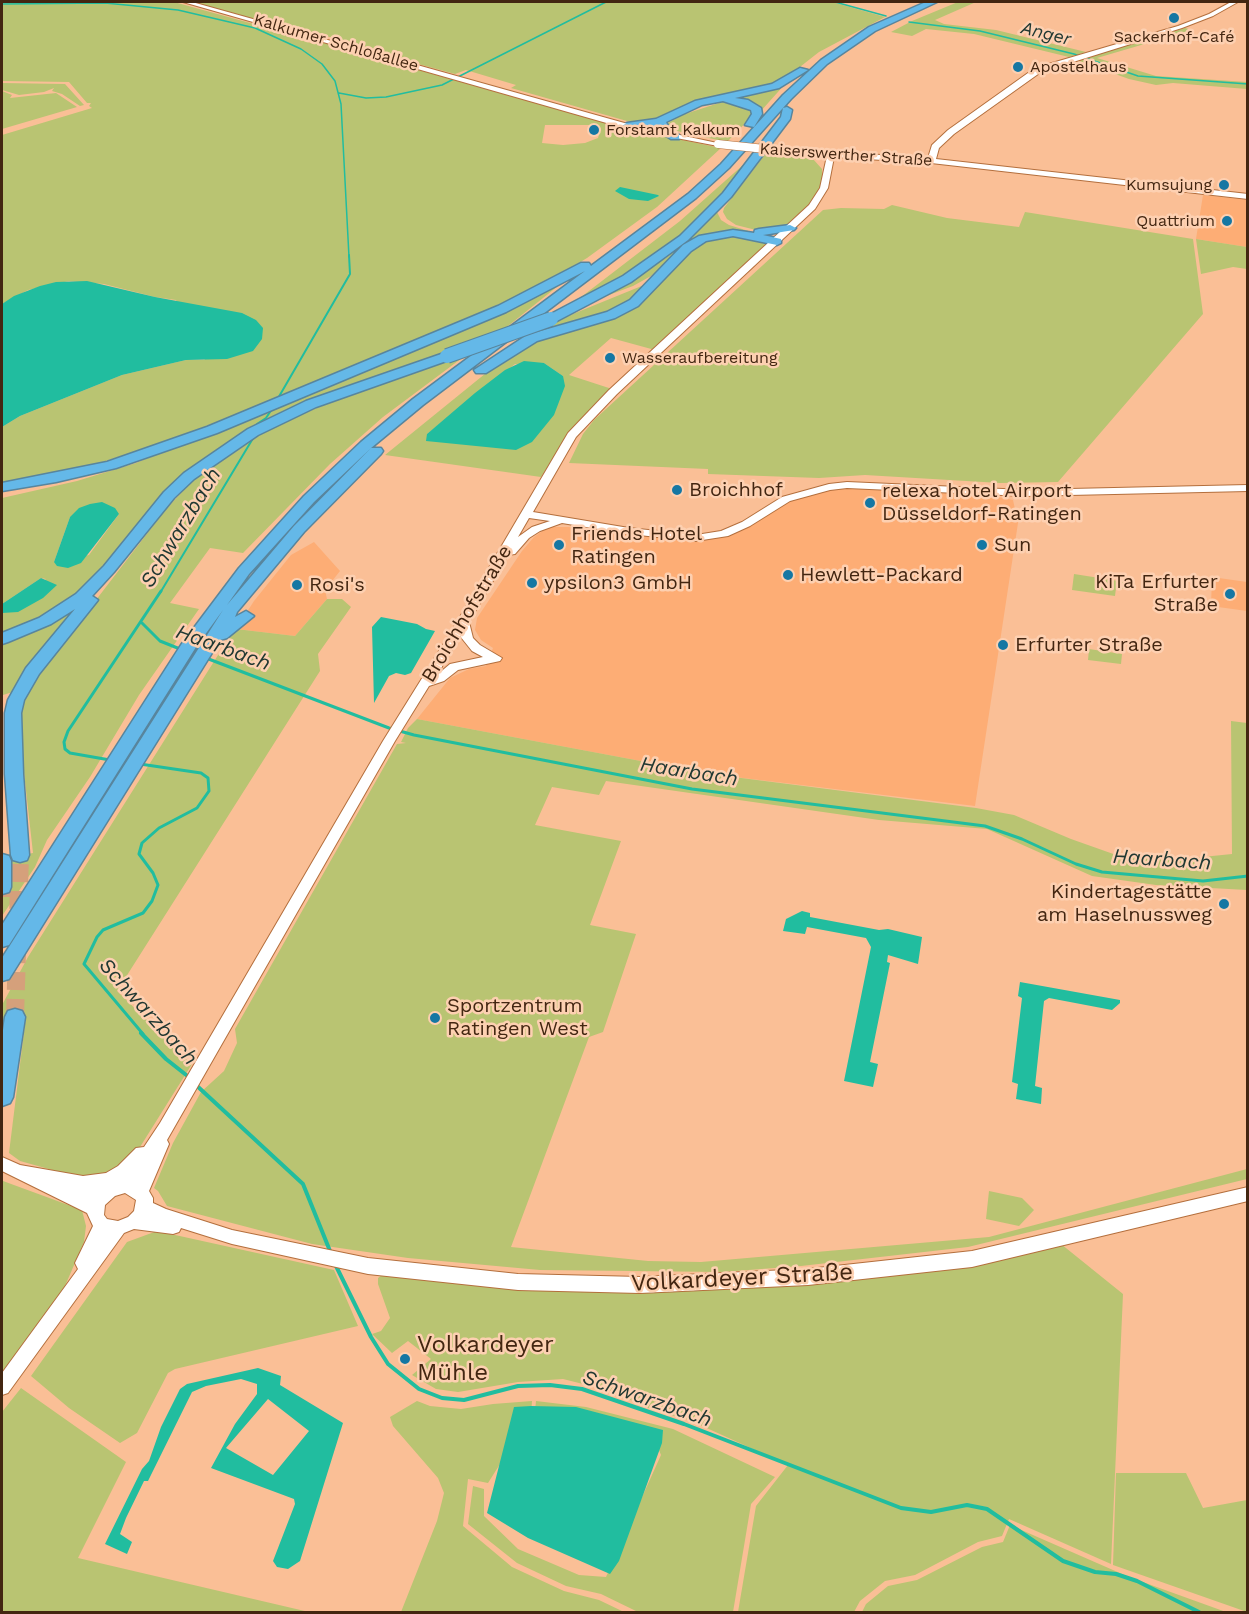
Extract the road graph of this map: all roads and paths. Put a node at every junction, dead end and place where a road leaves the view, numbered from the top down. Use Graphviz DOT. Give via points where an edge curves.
graph roads {
  1 [pos="186,2"];
  2 [pos="932,2"];
  3 [pos="945,2"];
  4 [pos="1235,2"];
  5 [pos="884,22"];
  6 [pos="805,68"];
  7 [pos="787,110"];
  8 [pos="750,125"];
  9 [pos="627,126"];
  10 [pos="652,127"];
  11 [pos="675,137"];
  12 [pos="744,146"];
  13 [pos="791,152"];
  14 [pos="831,154"];
  15 [pos="858,156"];
  16 [pos="931,161"];
  17 [pos="706,172"];
  18 [pos="828,174"];
  19 [pos="727,195"];
  20 [pos="1248,198"];
  21 [pos="790,228"];
  22 [pos="758,232"];
  23 [pos="778,239"];
  24 [pos="592,262"];
  25 [pos="672,263"];
  26 [pos="551,319"];
  27 [pos="495,345"];
  28 [pos="454,388"];
  29 [pos="166,447"];
  30 [pos="2,486"];
  31 [pos="542,487"];
  32 [pos="1248,488"];
  33 [pos="2,497"];
  34 [pos="524,516"];
  35 [pos="562,521"];
  36 [pos="500,560"];
  37 [pos="110,569"];
  38 [pos="246,616"];
  39 [pos="463,622"];
  40 [pos="2,639"];
  41 [pos="209,648"];
  42 [pos="189,655"];
  43 [pos="426,683"];
  44 [pos="2,727"];
  45 [pos="123,763"];
  46 [pos="14,774"];
  47 [pos="20,855"];
  48 [pos="2,861"];
  49 [pos="2,887"];
  50 [pos="2,940"];
  51 [pos="2,975"];
  52 [pos="15,1017"];
  53 [pos="2,1097"];
  54 [pos="166,1128"];
  55 [pos="9,1168"];
  56 [pos="1248,1194"];
  57 [pos="137,1195"];
  58 [pos="111,1216"];
  59 [pos="232,1237"];
  60 [pos="2,1387"];
  1 -- 9 [label="main road, Kalkumer Schloßallee"];
  2 -- 5 [label="highway"];
  3 -- 7 [label="highway" via="884,29 849,51"];
  4 -- 16 [label="main road" via="1180,27 1038,70 941,141 933,150"];
  5 -- 6 [label="highway" via="840,42"];
  5 -- 12 [label="highway" via="814,70"];
  6 -- 8 [label="highway"];
  6 -- 10 [label="highway" via="776,86 699,103"];
  7 -- 19 [label="highway" via="786,117"];
  7 -- 28 [label="highway" via="700,198"];
  8 -- 10 [label="highway" via="756,108 729,100 700,105"];
  8 -- 17 [label="highway"];
  9 -- 10 [label="highway"];
  10 -- 11 [label="highway"];
  11 -- 13 [label="main road, Kaiserswerther Straße, bridge"];
  12 -- 17 [label="highway"];
  12 -- 27 [label="highway" via="666,217"];
  13 -- 14 [label="main road, Kaiserswerther Straße"];
  13 -- 18 [label="main road" via="815,158"];
  14 -- 15 [label="main road, Kaiserswerther Straße"];
  14 -- 18 [label="main road, Broichhofstraße"];
  15 -- 16 [label="main road, Kaiserswerther Straße"];
  15 -- 18 [label="main road" via="843,160"];
  16 -- 20 [label="main road, Kaiserswerther Straße"];
  17 -- 24 [label="highway"];
  18 -- 21 [label="main road, Broichhofstraße" via="818,200"];
  19 -- 22 [label="highway" via="719,211 724,219"];
  19 -- 26 [label="highway" via="701,223 655,261"];
  21 -- 22 [label="highway"];
  21 -- 23 [label="main road, Broichhofstraße"];
  22 -- 23 [label="highway"];
  23 -- 25 [label="highway" via="740,233 714,234 695,242"];
  23 -- 31 [label="main road, Broichhofstraße" via="593,411 572,435"];
  24 -- 27 [label="highway"];
  24 -- 29 [label="highway" via="502,309"];
  25 -- 26 [label="highway" via="647,281"];
  25 -- 28 [label="highway" via="640,298 623,310 532,338"];
  26 -- 37 [label="highway, bridge" via="344,391 260,429 208,462 169,495"];
  27 -- 42 [label="highway" via="393,421 309,499 244,571"];
  28 -- 41 [label="highway" via="378,450 298,529 231,609"];
  29 -- 30 [label="highway" via="111,465"];
  29 -- 33 [label="highway" via="112,468"];
  31 -- 34 [label="main road, Broichhofstraße"];
  31 -- 35 [label="main road" via="541,497 547,509"];
  32 -- 35 [label="main road" via="1025,493 847,485 786,499 746,524 708,537 664,536"];
  34 -- 35 [label="main road"];
  34 -- 36 [label="main road, Broichhofstraße"];
  35 -- 36 [label="main road" via="536,529"];
  36 -- 39 [label="main road, Broichhofstraße"];
  37 -- 40 [label="highway" via="62,612"];
  37 -- 46 [label="highway" via="103,584 22,686 13,713"];
  38 -- 41 [label="highway"];
  39 -- 43 [label="main road, Broichhofstraße"];
  39 -- 43 [label="main road" via="466,639 496,658 454,667"];
  41 -- 42 [label="highway"];
  42 -- 45 [label="highway"];
  43 -- 54 [label="main road, Broichhofstraße" via="395,730"];
  44 -- 46 [label="highway"];
  45 -- 50 [label="highway"];
  45 -- 51 [label="highway"];
  46 -- 47 [label="highway"];
  48 -- 49 [label="highway"];
  52 -- 53 [label="highway"];
  54 -- 55 [label="main road, Volkardeyer Straße" via="124,1171 110,1179 83,1183"];
  54 -- 57 [label="main road, Broichhofstraße" via="158,1155"];
  55 -- 58 [label="main road, Volkardeyer Straße"];
  56 -- 59 [label="main road, Volkardeyer Straße" via="972,1259 808,1277 640,1285 406,1271"];
  57 -- 58 [label="main road, Broichhofstraße"];
  57 -- 58 [label="main road" via="110,1190"];
  57 -- 59 [label="main road, Volkardeyer Straße" via="161,1215"];
  58 -- 59 [label="main road, Volkardeyer Straße"];
  58 -- 60 [label="main road" via="69,1295"];
}
